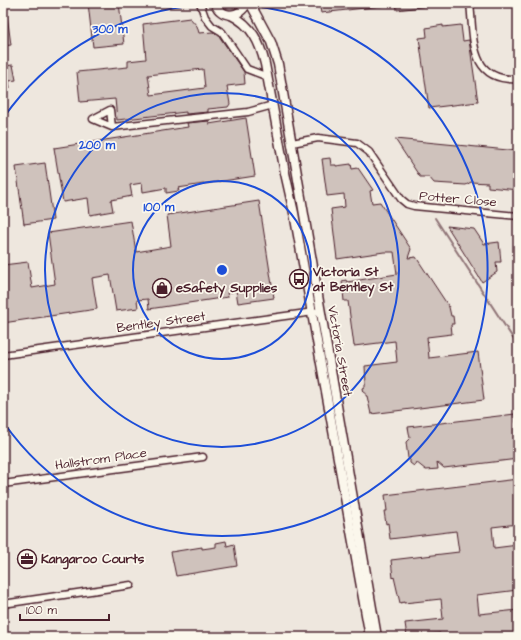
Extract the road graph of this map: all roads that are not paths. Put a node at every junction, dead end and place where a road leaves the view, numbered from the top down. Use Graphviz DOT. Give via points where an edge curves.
graph roads {
  1 [pos="200,3"];
  2 [pos="215,3"];
  3 [pos="247,3"];
  4 [pos="250,3"];
  5 [pos="470,3"];
  6 [pos="231,15"];
  7 [pos="268,77"];
  8 [pos="518,79"];
  9 [pos="273,105"];
  10 [pos="112,127"];
  11 [pos="292,143"];
  12 [pos="518,216"];
  13 [pos="321,311"];
  14 [pos="312,312"];
  15 [pos="3,355"];
  16 [pos="203,457"];
  17 [pos="3,484"];
  18 [pos="132,586"];
  19 [pos="3,604"];
  20 [pos="370,637"];
  21 [pos="377,637"];
  1 -- 7 [label="street" via="205,18 222,32 247,70"];
  2 -- 6 [label="main road, Victoria Street" via="222,12"];
  3 -- 6 [label="main road" via="240,12"];
  4 -- 11 [label="main road, Victoria Street" via="275,52"];
  5 -- 8 [label="street" via="476,54 484,69 500,78"];
  6 -- 7 [label="main road, Victoria Street" via="244,23 255,35"];
  7 -- 9 [label="main road, Victoria Street"];
  9 -- 10 [label="street" via="248,112"];
  9 -- 14 [label="main road, Victoria Street"];
  11 -- 12 [label="street, Potter Close" via="318,138 357,143 369,152 407,204"];
  11 -- 13 [label="main road, Victoria Street"];
  13 -- 14 [label="street, Bentley Street"];
  13 -- 21 [label="main road, Victoria Street"];
  14 -- 15 [label="street, Bentley Street"];
  14 -- 20 [label="main road, Victoria Street"];
  16 -- 17 [label="street, Hallstrom Place"];
  18 -- 19 [label="street"];
}
